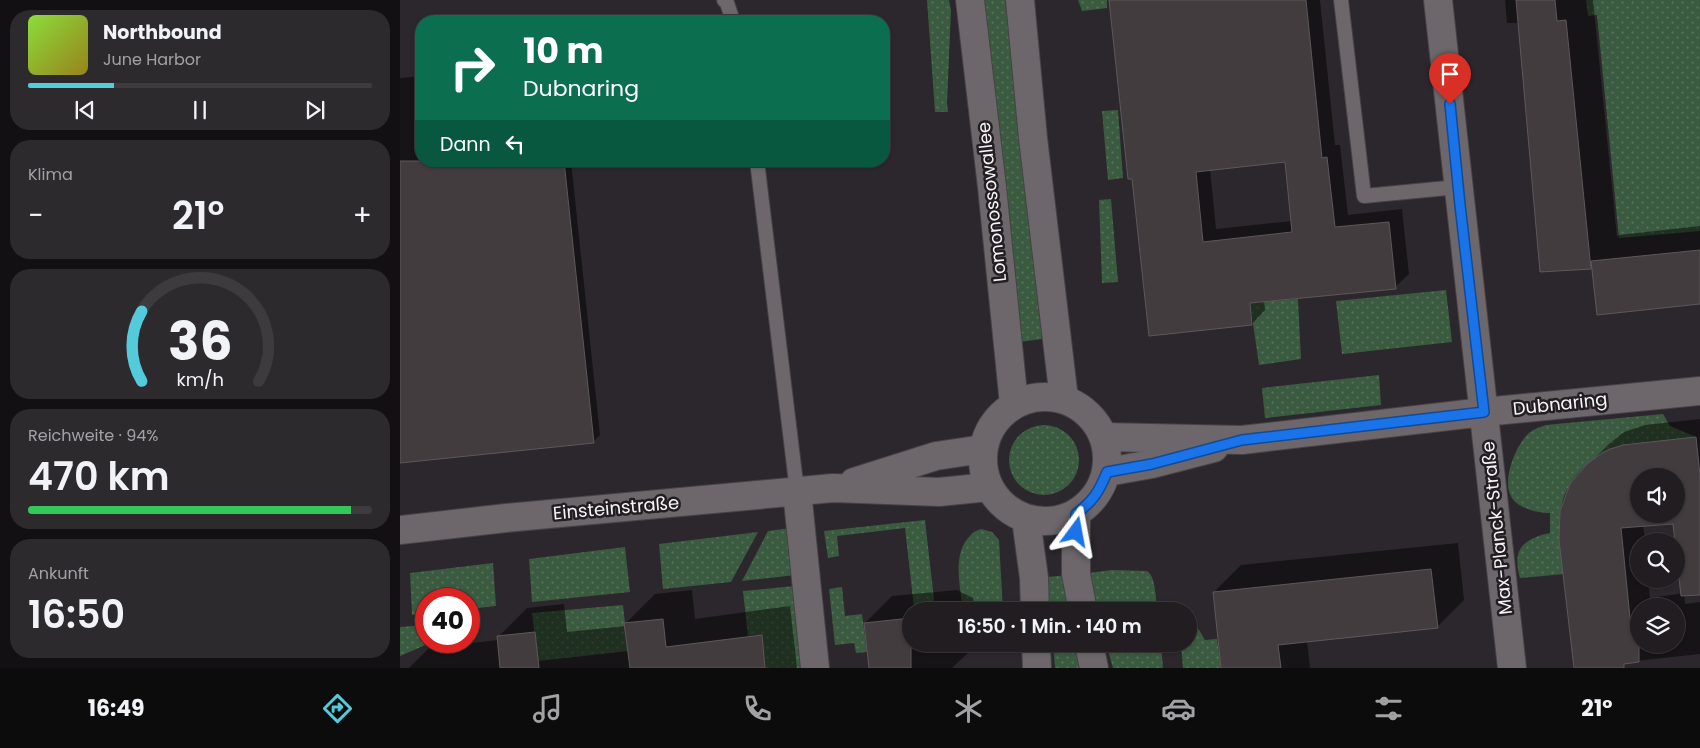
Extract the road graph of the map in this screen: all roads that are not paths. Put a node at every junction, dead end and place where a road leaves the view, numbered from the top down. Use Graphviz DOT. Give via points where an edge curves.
graph roads {
  1 [pos="724,0"];
  2 [pos="970,0"];
  3 [pos="1020,0"];
  4 [pos="1341,0"];
  5 [pos="1438,0"];
  6 [pos="731,15"];
  7 [pos="758,167"];
  8 [pos="1458,186"];
  9 [pos="1700,391"];
  10 [pos="1064,399"];
  11 [pos="1014,404"];
  12 [pos="1484,412"];
  13 [pos="1104,436"];
  14 [pos="1242,440"];
  15 [pos="983,449"];
  16 [pos="1107,472"];
  17 [pos="989,487"];
  18 [pos="833,488"];
  19 [pos="797,491"];
  20 [pos="1076,514"];
  21 [pos="1026,519"];
  22 [pos="400,530"];
  23 [pos="1035,602"];
  24 [pos="1081,602"];
  25 [pos="1036,652"];
  26 [pos="1091,652"];
  27 [pos="815,668"];
  28 [pos="1037,668"];
  29 [pos="1094,668"];
  30 [pos="1512,668"];
  1 -- 6 [label="lane"];
  2 -- 11 [label="street, Lomonossowallee"];
  3 -- 10 [label="street"];
  4 -- 8 [label="lane" via="1364,196"];
  5 -- 8 [label="street, Max-Planck-Straße"];
  7 -- 19 [label="lane"];
  8 -- 12 [label="street, Max-Planck-Straße"];
  9 -- 12 [label="street, Dubnaring"];
  10 -- 11 [label="street" via="1047,396"];
  10 -- 13 [label="street" via="1095,420"];
  11 -- 15 [label="street" via="999,417 988,433"];
  12 -- 14 [label="street, Dubnaring"];
  12 -- 30 [label="street, Max-Planck-Straße"];
  13 -- 14 [label="street, Dubnaring"];
  13 -- 16 [label="street"];
  14 -- 16 [label="street, Dubnaring" via="1152,464"];
  15 -- 17 [label="street"];
  15 -- 18 [label="street, Einsteinstraße" via="936,456"];
  16 -- 20 [label="street" via="1101,489"];
  17 -- 18 [label="street, Einsteinstraße" via="939,492"];
  17 -- 21 [label="street" via="998,501"];
  18 -- 19 [label="street, Einsteinstraße"];
  19 -- 22 [label="street, Einsteinstraße"];
  19 -- 27 [label="street"];
  20 -- 21 [label="street" via="1043,522"];
  20 -- 24 [label="street" via="1076,574"];
  21 -- 23 [label="street"];
  25 -- 28 [label="street"];
  26 -- 29 [label="street"];
}
